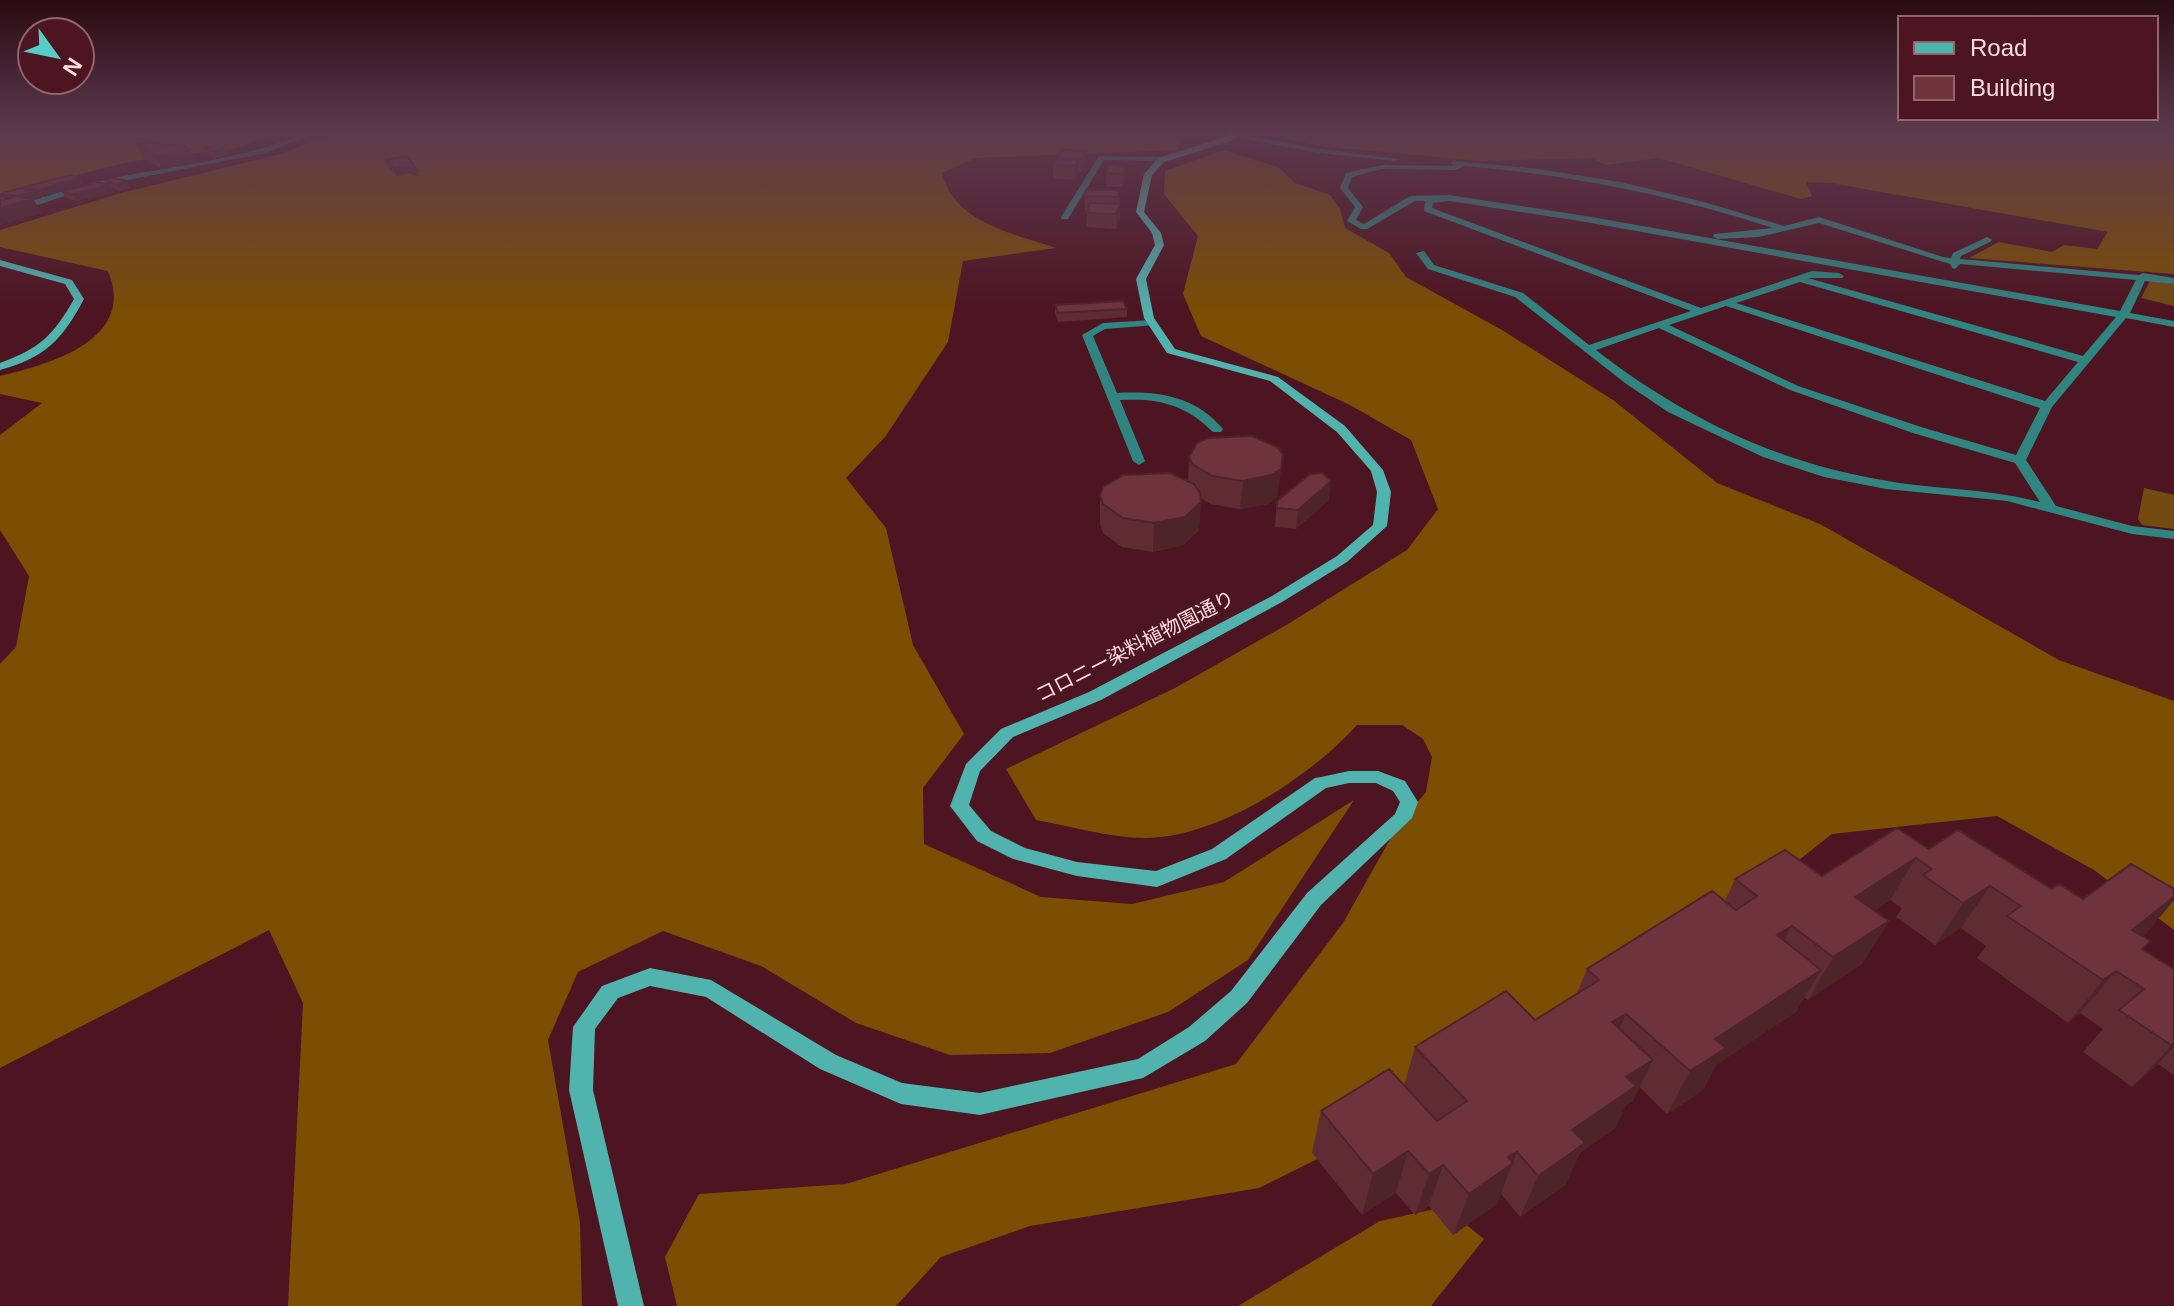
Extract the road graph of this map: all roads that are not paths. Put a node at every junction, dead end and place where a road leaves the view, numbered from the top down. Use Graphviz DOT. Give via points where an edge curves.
graph roads {
  1 [pos="71,192"];
  2 [pos="1081,192"];
  3 [pos="1144,192"];
  4 [pos="1347,192"];
  5 [pos="1660,192"];
  6 [pos="1449,198"];
  7 [pos="0,214"];
  8 [pos="1065,217"];
  9 [pos="1782,228"];
  10 [pos="1652,232"];
  11 [pos="1987,240"];
  12 [pos="1421,253"];
  13 [pos="1957,261"];
  14 [pos="0,263"];
  15 [pos="2143,276"];
  16 [pos="1797,278"];
  17 [pos="1919,279"];
  18 [pos="2174,281"];
  19 [pos="1726,303"];
  20 [pos="1701,311"];
  21 [pos="2124,314"];
  22 [pos="1152,323"];
  23 [pos="2174,324"];
  24 [pos="1660,325"];
  25 [pos="1587,349"];
  26 [pos="2085,360"];
  27 [pos="0,367"];
  28 [pos="1113,397"];
  29 [pos="2047,406"];
  30 [pos="1217,429"];
  31 [pos="2020,460"];
  32 [pos="1139,461"];
  33 [pos="2050,507"];
  34 [pos="2174,535"];
  35 [pos="631,1306"];
  1 -- 7 [label="street"];
  2 -- 8 [label="street"];
  3 -- 22 [label="street, コロニー染料植物園通り" via="1140,212 1161,237 1161,248 1141,279"];
  4 -- 6 [label="street" via="1359,207 1351,221 1364,227 1413,198"];
  5 -- 9 [label="street"];
  6 -- 10 [label="street"];
  6 -- 20 [label="street" via="1429,201 1427,209"];
  9 -- 10 [label="street" via="1738,236"];
  9 -- 13 [label="street" via="1819,220"];
  10 -- 17 [label="street"];
  11 -- 13 [label="street" via="1956,255"];
  12 -- 25 [label="street" via="1431,267 1519,295"];
  13 -- 15 [label="street"];
  13 -- 17 [label="street"];
  14 -- 27 [label="street" via="69,282 79,299 44,351"];
  15 -- 18 [label="street"];
  15 -- 21 [label="street"];
  16 -- 17 [label="street" via="1812,274"];
  16 -- 19 [label="street"];
  16 -- 26 [label="street"];
  17 -- 21 [label="street"];
  19 -- 20 [label="street"];
  19 -- 29 [label="street"];
  20 -- 24 [label="street"];
  21 -- 23 [label="street"];
  21 -- 26 [label="street"];
  22 -- 28 [label="street" via="1103,326 1087,335"];
  22 -- 35 [label="street, コロニー染料植物園通り" via="1171,351 1274,379 1341,429 1377,470 1384,492 1380,526 1342,559 1277,599 1095,696 1007,733 972,768 959,806 984,836 1020,854 1077,869 1157,879 1219,854 1321,783 1349,777 1389,781 1409,802 1403,818 1314,899 1239,997 1197,1034 1143,1068 980,1104 901,1093 828,1062 711,989 650,977 610,992 584,1027 581,1090"];
  24 -- 25 [label="street"];
  24 -- 31 [label="street" via="1794,388"];
  25 -- 33 [label="street" via="1672,409 1767,454 1824,473 1886,485 2007,497"];
  26 -- 29 [label="street"];
  28 -- 30 [label="street" via="1162,398 1198,408"];
  28 -- 32 [label="street"];
  29 -- 31 [label="street"];
  31 -- 33 [label="street"];
  33 -- 34 [label="street" via="2132,530"];
}
